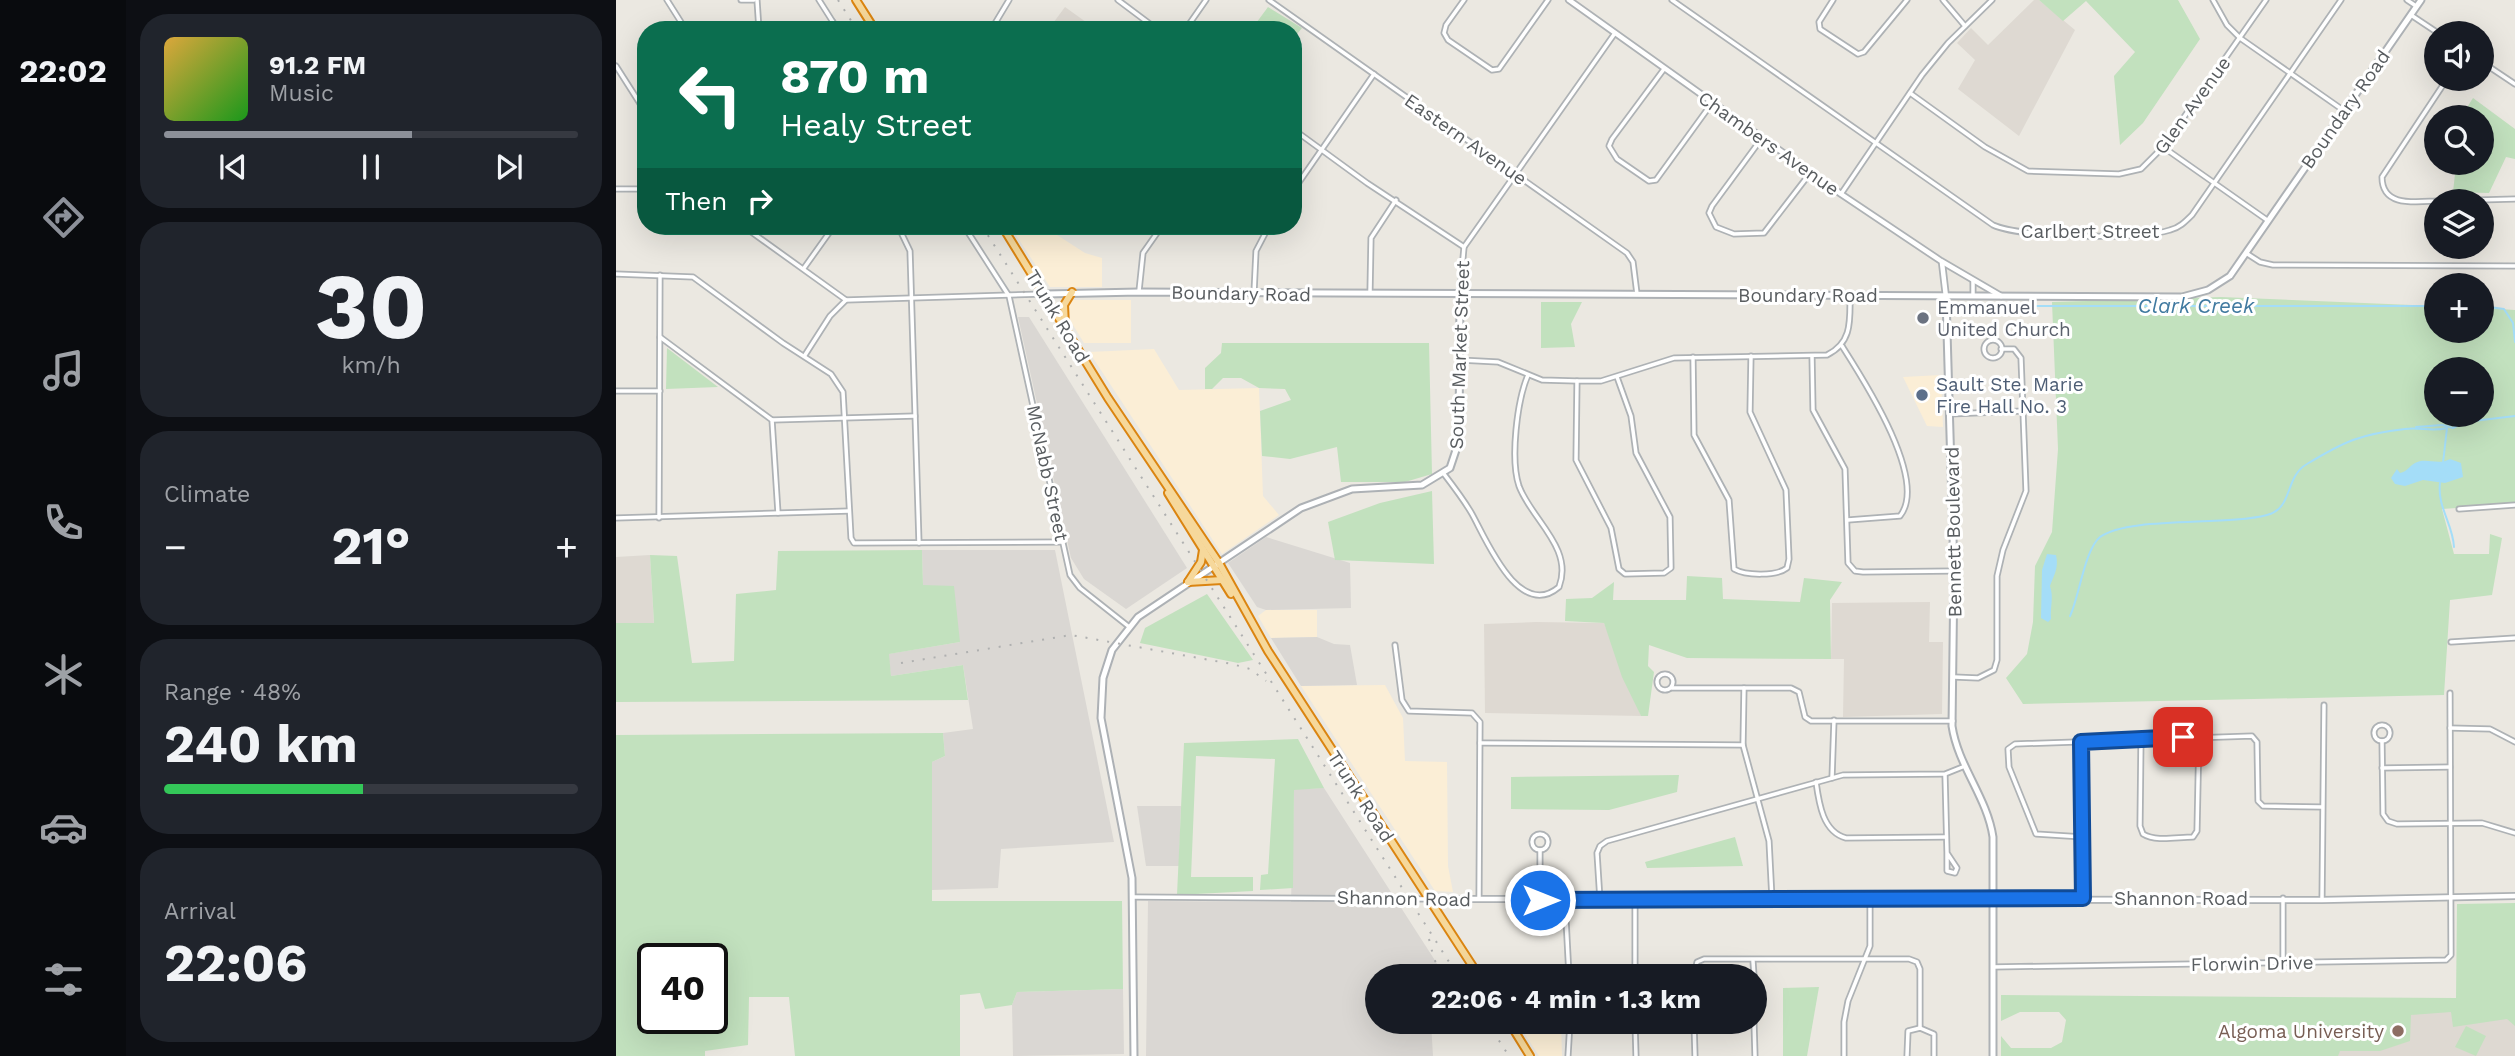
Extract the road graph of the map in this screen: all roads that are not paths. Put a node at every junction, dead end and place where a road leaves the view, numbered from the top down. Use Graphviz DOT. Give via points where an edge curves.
graph roads {
  1 [pos="667,0"];
  2 [pos="741,0"];
  3 [pos="755,0"];
  4 [pos="819,0"];
  5 [pos="856,0"];
  6 [pos="1010,0"];
  7 [pos="1118,0"];
  8 [pos="1206,0"];
  9 [pos="1269,0"];
  10 [pos="1464,0"];
  11 [pos="1548,0"];
  12 [pos="1569,0"];
  13 [pos="1833,0"];
  14 [pos="1907,0"];
  15 [pos="1943,0"];
  16 [pos="1992,0"];
  17 [pos="2213,0"];
  18 [pos="2266,0"];
  19 [pos="2341,0"];
  20 [pos="2407,0"];
  21 [pos="2421,0"];
  22 [pos="1676,1"];
  23 [pos="2416,6"];
  24 [pos="2410,15"];
  25 [pos="680,21"];
  26 [pos="758,21"];
  27 [pos="832,21"];
  28 [pos="870,21"];
  29 [pos="997,21"];
  30 [pos="1146,21"];
  31 [pos="1191,21"];
  32 [pos="1299,21"];
  33 [pos="1302,23"];
  34 [pos="2424,24"];
  35 [pos="1965,26"];
  36 [pos="1615,33"];
  37 [pos="2240,38"];
  38 [pos="616,66"];
  39 [pos="1664,69"];
  40 [pos="2494,70"];
  41 [pos="1374,74"];
  42 [pos="2290,74"];
  43 [pos="2515,84"];
  44 [pos="2439,91"];
  45 [pos="1910,93"];
  46 [pos="637,99"];
  47 [pos="1712,103"];
  48 [pos="2343,110"];
  49 [pos="1302,135"];
  50 [pos="1762,138"];
  51 [pos="1876,141"];
  52 [pos="2163,147"];
  53 [pos="1322,149"];
  54 [pos="1811,172"];
  55 [pos="1516,174"];
  56 [pos="1302,178"];
  57 [pos="2216,183"];
  58 [pos="616,189"];
  59 [pos="637,189"];
  60 [pos="1841,194"];
  61 [pos="2515,199"];
  62 [pos="2494,200"];
  63 [pos="1395,201"];
  64 [pos="2424,201"];
  65 [pos="2268,220"];
  66 [pos="756,235"];
  67 [pos="828,235"];
  68 [pos="902,235"];
  69 [pos="970,235"];
  70 [pos="1008,235"];
  71 [pos="1156,235"];
  72 [pos="1264,235"];
  73 [pos="1464,247"];
  74 [pos="2246,253"];
  75 [pos="1941,261"];
  76 [pos="2515,266"];
  77 [pos="804,268"];
  78 [pos="616,274"];
  79 [pos="660,274"];
  80 [pos="1973,281"];
  81 [pos="1072,292"];
  82 [pos="1139,292"];
  83 [pos="1254,293"];
  84 [pos="1046,294"];
  85 [pos="1370,294"];
  86 [pos="1460,294"];
  87 [pos="1637,294"];
  88 [pos="1850,295"];
  89 [pos="1009,296"];
  90 [pos="1946,297"];
  91 [pos="1973,297"];
  92 [pos="2005,297"];
  93 [pos="911,298"];
  94 [pos="845,300"];
  95 [pos="1065,327"];
  96 [pos="660,337"];
  97 [pos="1842,346"];
  98 [pos="2001,349"];
  99 [pos="805,355"];
  100 [pos="1751,356"];
  101 [pos="1812,356"];
  102 [pos="1693,357"];
  103 [pos="1460,360"];
  104 [pos="1528,375"];
  105 [pos="1617,377"];
  106 [pos="1577,381"];
  107 [pos="616,391"];
  108 [pos="660,391"];
  109 [pos="2023,411"];
  110 [pos="1951,414"];
  111 [pos="915,416"];
  112 [pos="845,418"];
  113 [pos="772,420"];
  114 [pos="1444,474"];
  115 [pos="1159,476"];
  116 [pos="2515,505"];
  117 [pos="2459,509"];
  118 [pos="849,511"];
  119 [pos="778,513"];
  120 [pos="616,518"];
  121 [pos="659,518"];
  122 [pos="1848,520"];
  123 [pos="1063,542"];
  124 [pos="919,543"];
  125 [pos="1203,548"];
  126 [pos="1216,564"];
  127 [pos="1954,571"];
  128 [pos="1222,580"];
  129 [pos="1188,582"];
  130 [pos="1245,614"];
  131 [pos="1128,626"];
  132 [pos="2515,638"];
  133 [pos="2451,642"];
  134 [pos="1395,645"];
  135 [pos="1954,677"];
  136 [pos="1744,687"];
  137 [pos="1672,688"];
  138 [pos="2449,693"];
  139 [pos="2324,705"];
  140 [pos="1834,720"];
  141 [pos="1953,720"];
  142 [pos="2450,728"];
  143 [pos="2199,736"];
  144 [pos="2141,738"];
  145 [pos="2382,741"];
  146 [pos="2081,742"];
  147 [pos="2515,742"];
  148 [pos="1480,743"];
  149 [pos="1743,745"];
  150 [pos="1965,765"];
  151 [pos="2451,766"];
  152 [pos="2382,768"];
  153 [pos="1945,774"];
  154 [pos="1832,778"];
  155 [pos="1816,782"];
  156 [pos="1758,800"];
  157 [pos="2322,807"];
  158 [pos="2451,823"];
  159 [pos="2515,833"];
  160 [pos="1947,837"];
  161 [pos="2083,837"];
  162 [pos="1540,850"];
  163 [pos="1947,852"];
  164 [pos="2515,896"];
  165 [pos="1133,897"];
  166 [pos="2450,897"];
  167 [pos="2083,898"];
  168 [pos="2283,898"];
  169 [pos="1430,899"];
  170 [pos="1772,899"];
  171 [pos="1870,899"];
  172 [pos="1479,900"];
  173 [pos="1540,900"];
  174 [pos="1565,900"];
  175 [pos="1600,900"];
  176 [pos="1993,900"];
  177 [pos="2322,900"];
  178 [pos="1635,901"];
  179 [pos="1866,960"];
  180 [pos="1754,961"];
  181 [pos="2283,962"];
  182 [pos="1471,964"];
  183 [pos="1568,964"];
  184 [pos="1635,964"];
  185 [pos="1697,964"];
  186 [pos="1993,967"];
  187 [pos="1920,1028"];
  188 [pos="1515,1034"];
  189 [pos="1516,1034"];
  190 [pos="1569,1034"];
  191 [pos="1635,1034"];
  192 [pos="1694,1034"];
  193 [pos="1754,1034"];
  194 [pos="1134,1056"];
  195 [pos="1525,1056"];
  196 [pos="1530,1056"];
  197 [pos="1568,1056"];
  198 [pos="1636,1056"];
  199 [pos="1695,1056"];
  200 [pos="1755,1056"];
  201 [pos="1844,1056"];
  202 [pos="1907,1056"];
  203 [pos="1934,1056"];
  204 [pos="1993,1056"];
  1 -- 25 [label="street"];
  2 -- 3 [label="street"];
  3 -- 26 [label="street"];
  4 -- 27 [label="street"];
  5 -- 28 [label="highway"];
  6 -- 29 [label="street"];
  7 -- 30 [label="street"];
  8 -- 31 [label="street"];
  9 -- 32 [label="street, Eastern Avenue"];
  10 -- 11 [label="street" via="1444,33 1492,70 1499,69 1511,55"];
  12 -- 36 [label="street, Chambers Avenue"];
  13 -- 14 [label="street" via="1819,22 1821,29 1858,54"];
  15 -- 35 [label="street"];
  16 -- 35 [label="street"];
  17 -- 37 [label="street"];
  18 -- 37 [label="street, Glen Avenue"];
  19 -- 42 [label="street, Carlbert Street"];
  20 -- 23 [label="street"];
  21 -- 23 [label="main road, Boundary Road"];
  22 -- 51 [label="street, Carlbert Street"];
  23 -- 24 [label="main road, Boundary Road"];
  24 -- 34 [label="street"];
  24 -- 48 [label="main road, Boundary Road"];
  33 -- 41 [label="street, Eastern Avenue"];
  35 -- 45 [label="street"];
  36 -- 39 [label="street, Chambers Avenue"];
  36 -- 55 [label="street, South Market Street"];
  37 -- 42 [label="street"];
  37 -- 52 [label="street, Glen Avenue"];
  38 -- 46 [label="street"];
  39 -- 47 [label="street, Chambers Avenue"];
  39 -- 47 [label="street" via="1612,139 1609,146 1617,159 1649,181 1656,180"];
  40 -- 43 [label="street"];
  41 -- 53 [label="street"];
  41 -- 55 [label="street, Eastern Avenue"];
  42 -- 48 [label="street"];
  42 -- 57 [label="street, Carlbert Street"];
  44 -- 64 [label="street" via="2382,177 2382,188 2391,198"];
  45 -- 51 [label="street"];
  45 -- 52 [label="street, Glen Avenue" via="1985,147 2028,171 2119,174 2141,169"];
  47 -- 50 [label="street, Chambers Avenue"];
  48 -- 65 [label="main road, Boundary Road"];
  49 -- 53 [label="street"];
  50 -- 54 [label="street, Chambers Avenue"];
  50 -- 54 [label="street" via="1712,206 1709,213 1716,227 1734,234 1764,233"];
  51 -- 57 [label="street, Carlbert Street" via="1993,225 2015,233 2163,232 2184,223"];
  51 -- 60 [label="street"];
  52 -- 57 [label="street"];
  53 -- 56 [label="street"];
  53 -- 63 [label="street"];
  54 -- 60 [label="street, Chambers Avenue"];
  55 -- 73 [label="street, South Market Street"];
  55 -- 87 [label="street, Eastern Avenue" via="1627,253 1633,262"];
  57 -- 65 [label="street"];
  58 -- 59 [label="street"];
  60 -- 75 [label="street, Chambers Avenue"];
  61 -- 62 [label="street"];
  63 -- 73 [label="street"];
  63 -- 85 [label="street" via="1371,238"];
  65 -- 74 [label="main road, Boundary Road"];
  66 -- 77 [label="street"];
  67 -- 77 [label="street"];
  68 -- 93 [label="street" via="909,251"];
  69 -- 89 [label="street"];
  70 -- 84 [label="highway, Trunk Road"];
  71 -- 82 [label="street" via="1143,253"];
  72 -- 83 [label="street" via="1256,251"];
  73 -- 86 [label="street, South Market Street"];
  74 -- 76 [label="street" via="2273,265"];
  74 -- 92 [label="main road, Boundary Road" via="2230,276 2196,295"];
  75 -- 80 [label="street, Chambers Avenue"];
  75 -- 90 [label="street, Bennett Boulevard"];
  77 -- 94 [label="street"];
  78 -- 79 [label="street"];
  79 -- 96 [label="street"];
  79 -- 99 [label="street" via="678,274 704,283"];
  80 -- 91 [label="street"];
  80 -- 92 [label="street, Chambers Avenue"];
  81 -- 82 [label="main road, Boundary Road"];
  81 -- 84 [label="main road, Boundary Road"];
  81 -- 95 [label="highway" via="1064,306"];
  82 -- 83 [label="main road, Boundary Road"];
  83 -- 85 [label="main road, Boundary Road"];
  84 -- 89 [label="street"];
  84 -- 95 [label="highway, Trunk Road"];
  85 -- 86 [label="main road, Boundary Road"];
  86 -- 87 [label="main road, Boundary Road"];
  86 -- 103 [label="main road, South Market Street"];
  87 -- 88 [label="main road, Boundary Road"];
  88 -- 90 [label="main road, Boundary Road"];
  88 -- 97 [label="street" via="1849,330"];
  89 -- 93 [label="street"];
  89 -- 123 [label="street, McNabb Street"];
  90 -- 91 [label="main road, Boundary Road"];
  90 -- 110 [label="main road, Bennett Boulevard"];
  91 -- 92 [label="main road, Boundary Road"];
  93 -- 94 [label="street"];
  93 -- 111 [label="street"];
  94 -- 99 [label="street"];
  95 -- 115 [label="highway, Trunk Road"];
  96 -- 108 [label="street"];
  96 -- 113 [label="street"];
  97 -- 101 [label="street" via="1827,355"];
  97 -- 122 [label="street" via="1902,454 1906,502 1900,516"];
  98 -- 98 [label="street" via="1998,357 1992,358 1984,348 1992,341"];
  98 -- 109 [label="street" via="2014,349 2021,358"];
  99 -- 112 [label="street" via="839,382"];
  100 -- 101 [label="street"];
  100 -- 102 [label="street"];
  100 -- 102 [label="street" via="1750,412 1786,490 1789,559 1781,572 1734,569 1729,500 1694,435"];
  101 -- 122 [label="street" via="1813,410 1845,469"];
  102 -- 105 [label="street" via="1666,359"];
  103 -- 104 [label="street" via="1498,362"];
  103 -- 114 [label="main road, South Market Street" via="1460,441"];
  104 -- 106 [label="street"];
  104 -- 114 [label="street" via="1517,409 1517,475 1558,549 1559,587 1546,593 1531,592 1512,582"];
  105 -- 106 [label="street"];
  105 -- 106 [label="street" via="1631,416 1636,453 1670,517 1673,558 1664,573 1625,574 1619,569 1611,528 1576,460"];
  107 -- 108 [label="street"];
  108 -- 121 [label="street"];
  109 -- 110 [label="street"];
  109 -- 135 [label="street" via="2026,491 1997,576 1997,660 1986,676"];
  110 -- 127 [label="main road, Bennett Boulevard"];
  111 -- 112 [label="street"];
  111 -- 124 [label="street"];
  112 -- 113 [label="street"];
  112 -- 118 [label="street"];
  113 -- 119 [label="street"];
  114 -- 126 [label="main road, South Market Street" via="1422,485 1352,489 1320,498"];
  115 -- 125 [label="highway, Trunk Road"];
  115 -- 126 [label="highway, Trunk Road"];
  116 -- 117 [label="street"];
  118 -- 119 [label="street"];
  118 -- 124 [label="street" via="854,543"];
  119 -- 121 [label="street"];
  120 -- 121 [label="street"];
  122 -- 127 [label="street" via="1848,563 1855,571"];
  123 -- 124 [label="street"];
  123 -- 131 [label="street, McNabb Street" via="1070,575"];
  125 -- 126 [label="highway, Trunk Road"];
  125 -- 129 [label="highway" via="1201,562"];
  126 -- 128 [label="highway, Trunk Road"];
  126 -- 129 [label="main road, South Market Street"];
  126 -- 130 [label="highway, Trunk Road"];
  127 -- 135 [label="main road, Bennett Boulevard"];
  128 -- 129 [label="highway"];
  128 -- 130 [label="highway, Trunk Road"];
  129 -- 131 [label="main road, South Market Street"];
  130 -- 169 [label="highway, Trunk Road"];
  131 -- 165 [label="main road, South Market Street" via="1108,662 1101,718"];
  132 -- 133 [label="street"];
  134 -- 148 [label="street" via="1404,706 1417,713 1472,713 1480,722"];
  135 -- 141 [label="main road, Bennett Boulevard"];
  136 -- 137 [label="street"];
  136 -- 140 [label="street" via="1791,688 1799,692 1807,719"];
  136 -- 149 [label="street"];
  137 -- 137 [label="street" via="1670,676 1659,677 1660,687"];
  138 -- 142 [label="street"];
  139 -- 157 [label="street"];
  140 -- 141 [label="street"];
  140 -- 154 [label="street"];
  141 -- 150 [label="main road, Bennett Boulevard"];
  142 -- 147 [label="street" via="2490,729"];
  142 -- 151 [label="street"];
  143 -- 144 [label="street"];
  143 -- 144 [label="street" via="2197,831 2193,837 2143,834"];
  143 -- 157 [label="street" via="2252,736 2257,742 2258,801 2263,806"];
  144 -- 146 [label="street"];
  145 -- 145 [label="street" via="2390,732 2381,724 2374,734"];
  145 -- 152 [label="street"];
  146 -- 161 [label="street"];
  146 -- 161 [label="street" via="2015,744 2006,757 2036,834"];
  148 -- 149 [label="street"];
  148 -- 172 [label="street"];
  149 -- 156 [label="street"];
  150 -- 153 [label="street"];
  150 -- 176 [label="main road, Bennett Boulevard" via="1991,826"];
  151 -- 152 [label="street"];
  151 -- 158 [label="street"];
  152 -- 158 [label="street" via="2383,814 2388,821"];
  153 -- 154 [label="street"];
  153 -- 160 [label="street"];
  154 -- 155 [label="street"];
  155 -- 156 [label="street"];
  155 -- 160 [label="street" via="1828,827 1835,835"];
  156 -- 170 [label="street" via="1769,841"];
  156 -- 175 [label="street" via="1600,846"];
  157 -- 177 [label="street"];
  158 -- 159 [label="street" via="2483,823"];
  158 -- 166 [label="street"];
  160 -- 163 [label="street"];
  161 -- 167 [label="street"];
  162 -- 162 [label="street" via="1548,843 1540,834 1532,842"];
  162 -- 173 [label="street"];
  163 -- 163 [label="street" via="1947,871 1955,873 1957,868"];
  164 -- 166 [label="street, Shannon Road"];
  165 -- 169 [label="street, Shannon Road"];
  165 -- 194 [label="main road"];
  166 -- 177 [label="street, Shannon Road"];
  166 -- 181 [label="street, Florwin Drive" via="2451,955 2446,960"];
  167 -- 168 [label="street, Shannon Road"];
  167 -- 176 [label="street, Shannon Road"];
  168 -- 177 [label="street, Shannon Road"];
  168 -- 181 [label="street"];
  169 -- 172 [label="street, Shannon Road"];
  169 -- 182 [label="highway, Trunk Road"];
  170 -- 171 [label="street, Shannon Road"];
  170 -- 178 [label="street, Shannon Road"];
  171 -- 176 [label="street, Shannon Road"];
  171 -- 179 [label="street"];
  172 -- 173 [label="street, Shannon Road"];
  173 -- 174 [label="street, Shannon Road"];
  174 -- 175 [label="street, Shannon Road"];
  174 -- 183 [label="street"];
  175 -- 178 [label="street, Shannon Road"];
  176 -- 186 [label="main road, Bennett Boulevard"];
  178 -- 184 [label="street"];
  179 -- 180 [label="street"];
  179 -- 187 [label="street" via="1917,962"];
  179 -- 201 [label="street" via="1848,1001"];
  180 -- 185 [label="street" via="1703,959"];
  181 -- 186 [label="street, Florwin Drive"];
  186 -- 204 [label="main road, Bennett Boulevard"];
  187 -- 202 [label="street" via="1908,1031"];
  187 -- 203 [label="street" via="1934,1034"];
  188 -- 195 [label="highway"];
  189 -- 196 [label="highway"];
  190 -- 197 [label="street"];
  191 -- 198 [label="street"];
  192 -- 199 [label="street"];
  193 -- 200 [label="street"];
}
